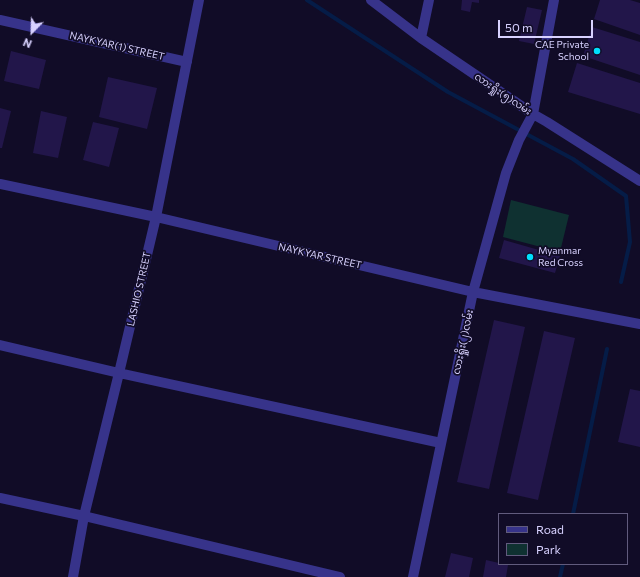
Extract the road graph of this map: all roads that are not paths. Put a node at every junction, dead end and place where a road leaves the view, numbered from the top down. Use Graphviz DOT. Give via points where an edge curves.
graph roads {
  1 [pos="199,0"];
  2 [pos="371,0"];
  3 [pos="429,0"];
  4 [pos="554,0"];
  5 [pos="0,20"];
  6 [pos="421,38"];
  7 [pos="187,62"];
  8 [pos="533,114"];
  9 [pos="640,181"];
  10 [pos="0,184"];
  11 [pos="156,217"];
  12 [pos="473,292"];
  13 [pos="640,324"];
  14 [pos="0,345"];
  15 [pos="119,373"];
  16 [pos="441,443"];
  17 [pos="0,498"];
  18 [pos="84,516"];
  19 [pos="73,577"];
  20 [pos="340,577"];
  21 [pos="413,577"];
  1 -- 7 [label="street, LASHIO STREET"];
  2 -- 6 [label="street, လားရှိုး(၅)လမ်း"];
  3 -- 6 [label="street"];
  4 -- 8 [label="street, လားရှိုး(၂)လမ်း"];
  5 -- 7 [label="street, NAYKYAR(1) STREET"];
  6 -- 8 [label="street, လားရှိုး(၅)လမ်း"];
  7 -- 11 [label="street, LASHIO STREET"];
  8 -- 9 [label="street, လားရှိုး(၅)လမ်း"];
  8 -- 12 [label="street, လားရှိုး(၂)လမ်း" via="506,173"];
  10 -- 11 [label="street, NAYKYAR STREET"];
  11 -- 12 [label="street, NAYKYAR STREET"];
  11 -- 15 [label="street, LASHIO STREET"];
  12 -- 13 [label="street, NAYKYAR STREET"];
  12 -- 16 [label="street, လားရှိုး(၂)လမ်း"];
  14 -- 15 [label="street"];
  15 -- 16 [label="street"];
  15 -- 18 [label="street, LASHIO STREET"];
  16 -- 21 [label="street, လားရှိုး(၂)လမ်း"];
  17 -- 18 [label="street"];
  18 -- 19 [label="street, LASHIO STREET"];
  18 -- 20 [label="street"];
}
